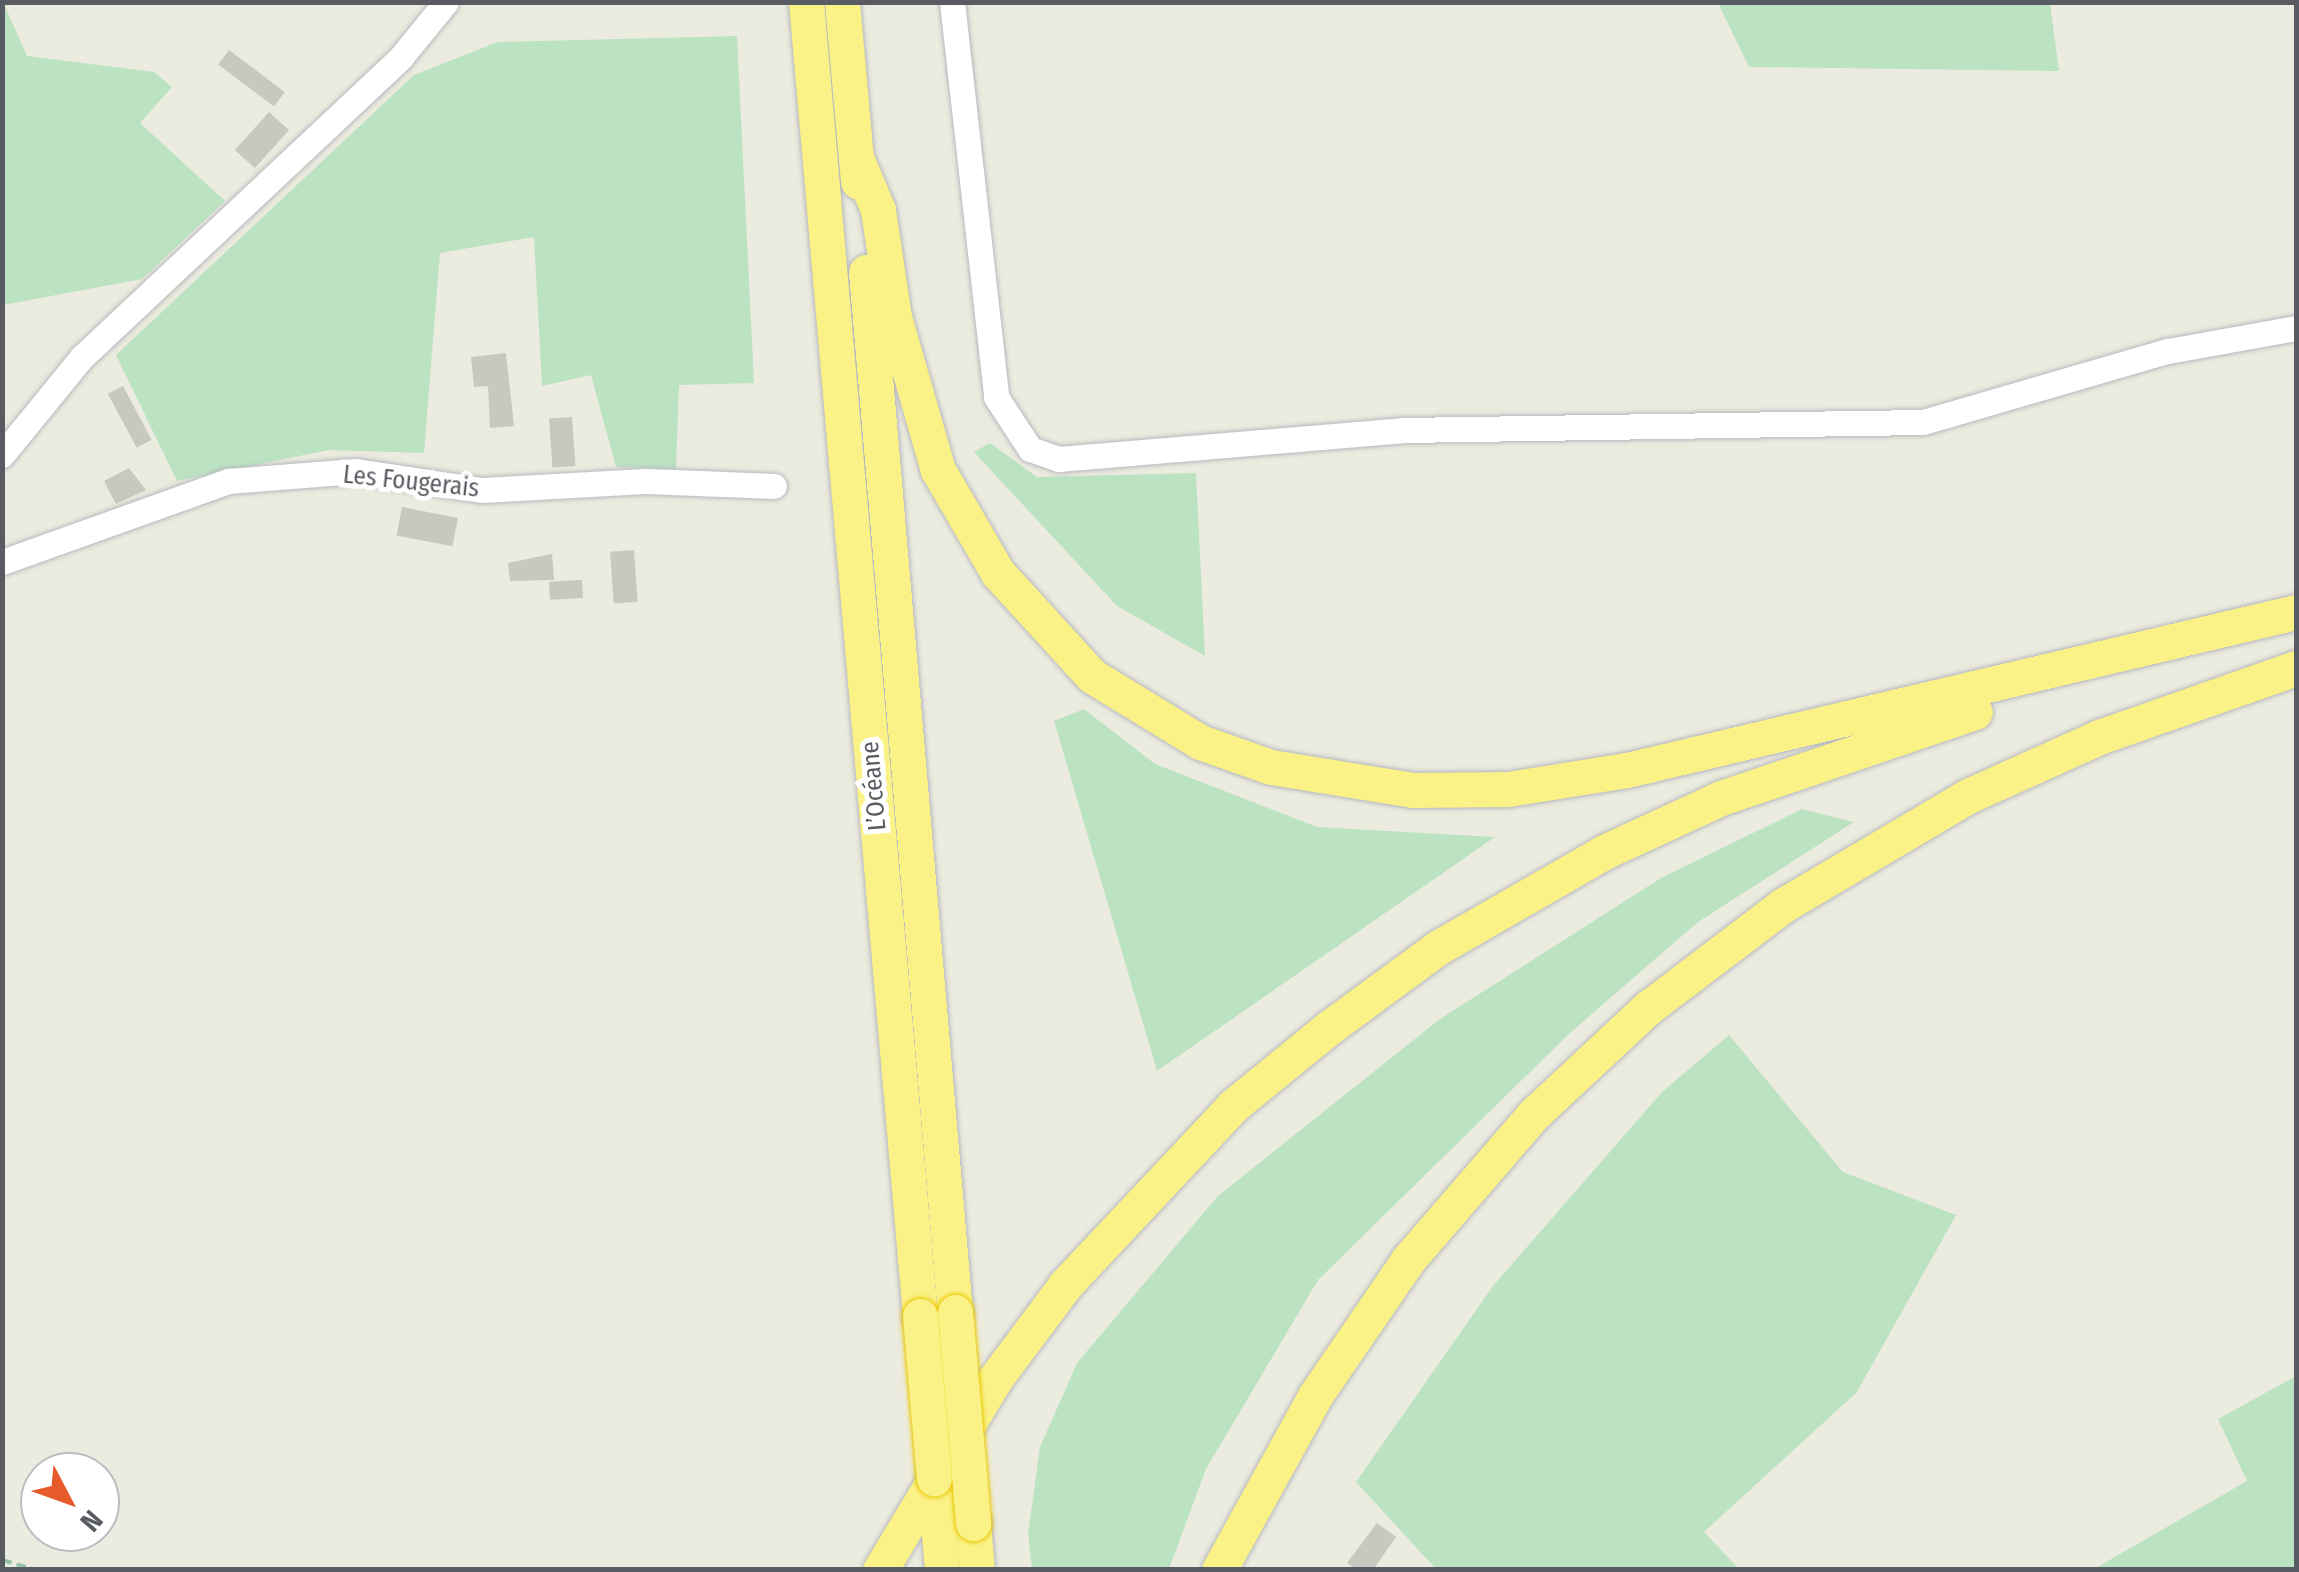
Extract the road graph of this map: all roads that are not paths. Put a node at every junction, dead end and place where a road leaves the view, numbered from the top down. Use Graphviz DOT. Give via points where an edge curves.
graph roads {
  1 [pos="446,2"];
  2 [pos="806,2"];
  3 [pos="842,2"];
  4 [pos="952,2"];
  5 [pos="857,160"];
  6 [pos="2296,328"];
  7 [pos="2,455"];
  8 [pos="774,486"];
  9 [pos="2,562"];
  10 [pos="2296,612"];
  11 [pos="2296,625"];
  12 [pos="2296,668"];
  13 [pos="1283,1451"];
  14 [pos="956,1525"];
  15 [pos="880,1570"];
  16 [pos="942,1570"];
  17 [pos="977,1570"];
  18 [pos="1219,1570"];
  19 [pos="1239,1570"];
  1 -- 7 [label="street" via="400,57 82,357"];
  2 -- 14 [label="highway, L’Océane, bridge" via="920,1316"];
  3 -- 5 [label="highway, L’Océane"];
  4 -- 6 [label="street" via="996,397 1030,449 1058,459 1402,430 1924,422 2168,351"];
  5 -- 10 [label="highway" via="878,210 894,317 938,470 988,558 1092,676 1200,742 1271,767 1413,790 1508,789 1646,765"];
  5 -- 14 [label="highway, L’Océane, bridge" via="955,1312"];
  8 -- 9 [label="street, Les Fougerais" via="645,482 482,490 356,471 228,481"];
  11 -- 15 [label="highway" via="1804,766 1604,852 1439,947 1233,1106 1157,1180 995,1378"];
  12 -- 13 [label="highway" via="2099,736 1968,796 1844,865 1702,965 1585,1064 1459,1198 1378,1300"];
  13 -- 18 [label="highway"];
  13 -- 19 [label="highway" via="1271,1506"];
  14 -- 16 [label="highway, L’Océane"];
  14 -- 17 [label="highway, L’Océane"];
}
